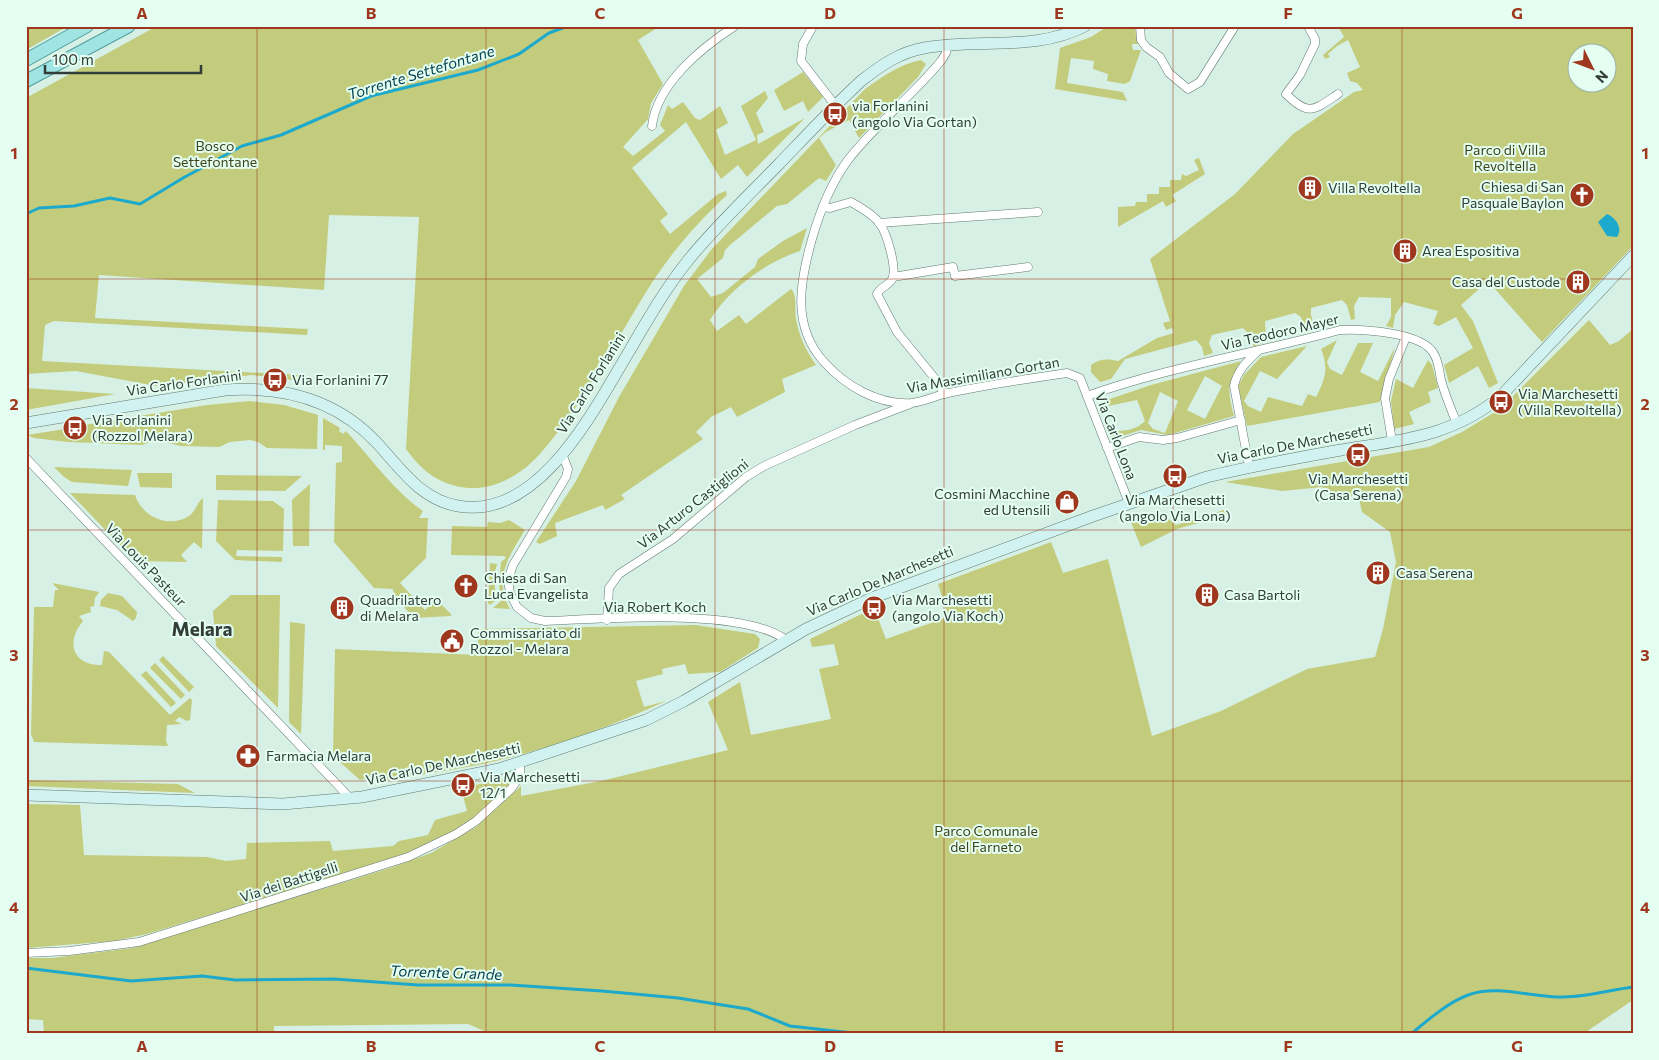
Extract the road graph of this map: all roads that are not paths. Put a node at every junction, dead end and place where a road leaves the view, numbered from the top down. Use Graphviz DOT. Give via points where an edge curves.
graph roads {
  1 [pos="87,26"];
  2 [pos="129,26"];
  3 [pos="735,26"];
  4 [pos="813,26"];
  5 [pos="1086,26"];
  6 [pos="1140,26"];
  7 [pos="1235,26"];
  8 [pos="1308,26"];
  9 [pos="947,44"];
  10 [pos="26,60"];
  11 [pos="26,81"];
  12 [pos="1338,94"];
  13 [pos="836,105"];
  14 [pos="652,126"];
  15 [pos="823,207"];
  16 [pos="1038,212"];
  17 [pos="879,223"];
  18 [pos="1633,256"];
  19 [pos="1028,267"];
  20 [pos="893,277"];
  21 [pos="1406,337"];
  22 [pos="1260,350"];
  23 [pos="1080,378"];
  24 [pos="944,394"];
  25 [pos="1087,396"];
  26 [pos="911,403"];
  27 [pos="1241,420"];
  28 [pos="26,423"];
  29 [pos="1457,424"];
  30 [pos="1392,441"];
  31 [pos="1107,448"];
  32 [pos="562,454"];
  33 [pos="26,458"];
  34 [pos="1249,466"];
  35 [pos="1129,503"];
  36 [pos="607,620"];
  37 [pos="786,640"];
  38 [pos="520,764"];
  39 [pos="26,795"];
  40 [pos="350,798"];
  41 [pos="26,953"];
  1 -- 10 [label="main road"];
  2 -- 11 [label="main road"];
  3 -- 14 [label="street" via="671,82 654,114"];
  4 -- 13 [label="street" via="803,44 802,61"];
  5 -- 9 [label="main road, Via Carlo Forlanini" via="1058,37 1031,41"];
  6 -- 7 [label="street" via="1141,40 1146,47 1160,57 1169,73 1188,90 1200,82"];
  8 -- 12 [label="street" via="1315,44 1300,75 1286,94 1306,110 1315,109"];
  9 -- 13 [label="main road, Via Carlo Forlanini" via="914,50 879,66"];
  9 -- 15 [label="street, Via Massimiliano Gortan" via="946,53 932,72 882,121 849,160 833,183"];
  13 -- 32 [label="main road, Via Carlo Forlanini" via="687,261 584,426"];
  15 -- 17 [label="street" via="851,202"];
  15 -- 26 [label="street, Via Massimiliano Gortan" via="800,289 803,323 809,339 821,359 853,388 891,401"];
  16 -- 17 [label="street"];
  17 -- 20 [label="street" via="890,249"];
  18 -- 29 [label="main road, Via Carlo De Marchesetti" via="1500,396"];
  19 -- 20 [label="street" via="955,276 952,268"];
  20 -- 24 [label="street" via="877,294 897,332"];
  21 -- 22 [label="street, Via Teodoro Mayer" via="1376,331 1340,330"];
  21 -- 29 [label="street, Via Teodoro Mayer" via="1434,352"];
  21 -- 30 [label="street" via="1389,378 1386,398"];
  22 -- 25 [label="street, Via Teodoro Mayer" via="1129,381"];
  22 -- 27 [label="street" via="1247,361 1236,378 1234,386"];
  23 -- 24 [label="street, Via Massimiliano Gortan" via="1067,373"];
  23 -- 25 [label="street, Via Carlo Lona"];
  24 -- 26 [label="street, Via Massimiliano Gortan"];
  25 -- 31 [label="street, Via Carlo Lona"];
  26 -- 36 [label="street, Via Arturo Castiglioni" via="855,425 746,477 673,539 619,574 609,588"];
  27 -- 31 [label="street" via="1184,437 1163,440 1139,438"];
  27 -- 34 [label="street"];
  28 -- 32 [label="main road, Via Carlo Forlanini" via="225,390 286,391 324,404 356,424 407,478 427,494 470,508 507,500"];
  29 -- 30 [label="main road, Via Carlo De Marchesetti" via="1430,434"];
  30 -- 34 [label="main road, Via Carlo De Marchesetti"];
  31 -- 35 [label="street, Via Carlo Lona"];
  32 -- 36 [label="street, Via Robert Koch" via="568,469 566,477 513,565 508,580 510,593 517,607 537,620"];
  33 -- 40 [label="street, Via Louis Pasteur"];
  34 -- 35 [label="main road, Via Carlo De Marchesetti"];
  35 -- 37 [label="main road, Via Carlo De Marchesetti" via="888,591"];
  36 -- 37 [label="street, Via Robert Koch" via="714,620 770,630"];
  37 -- 38 [label="main road, Via Carlo De Marchesetti" via="652,718"];
  38 -- 40 [label="main road, Via Carlo De Marchesetti"];
  38 -- 41 [label="street, Via dei Battigelli" via="520,776 511,790 476,821 408,857 139,942"];
  39 -- 40 [label="main road, Via Carlo De Marchesetti" via="248,804"];
}
